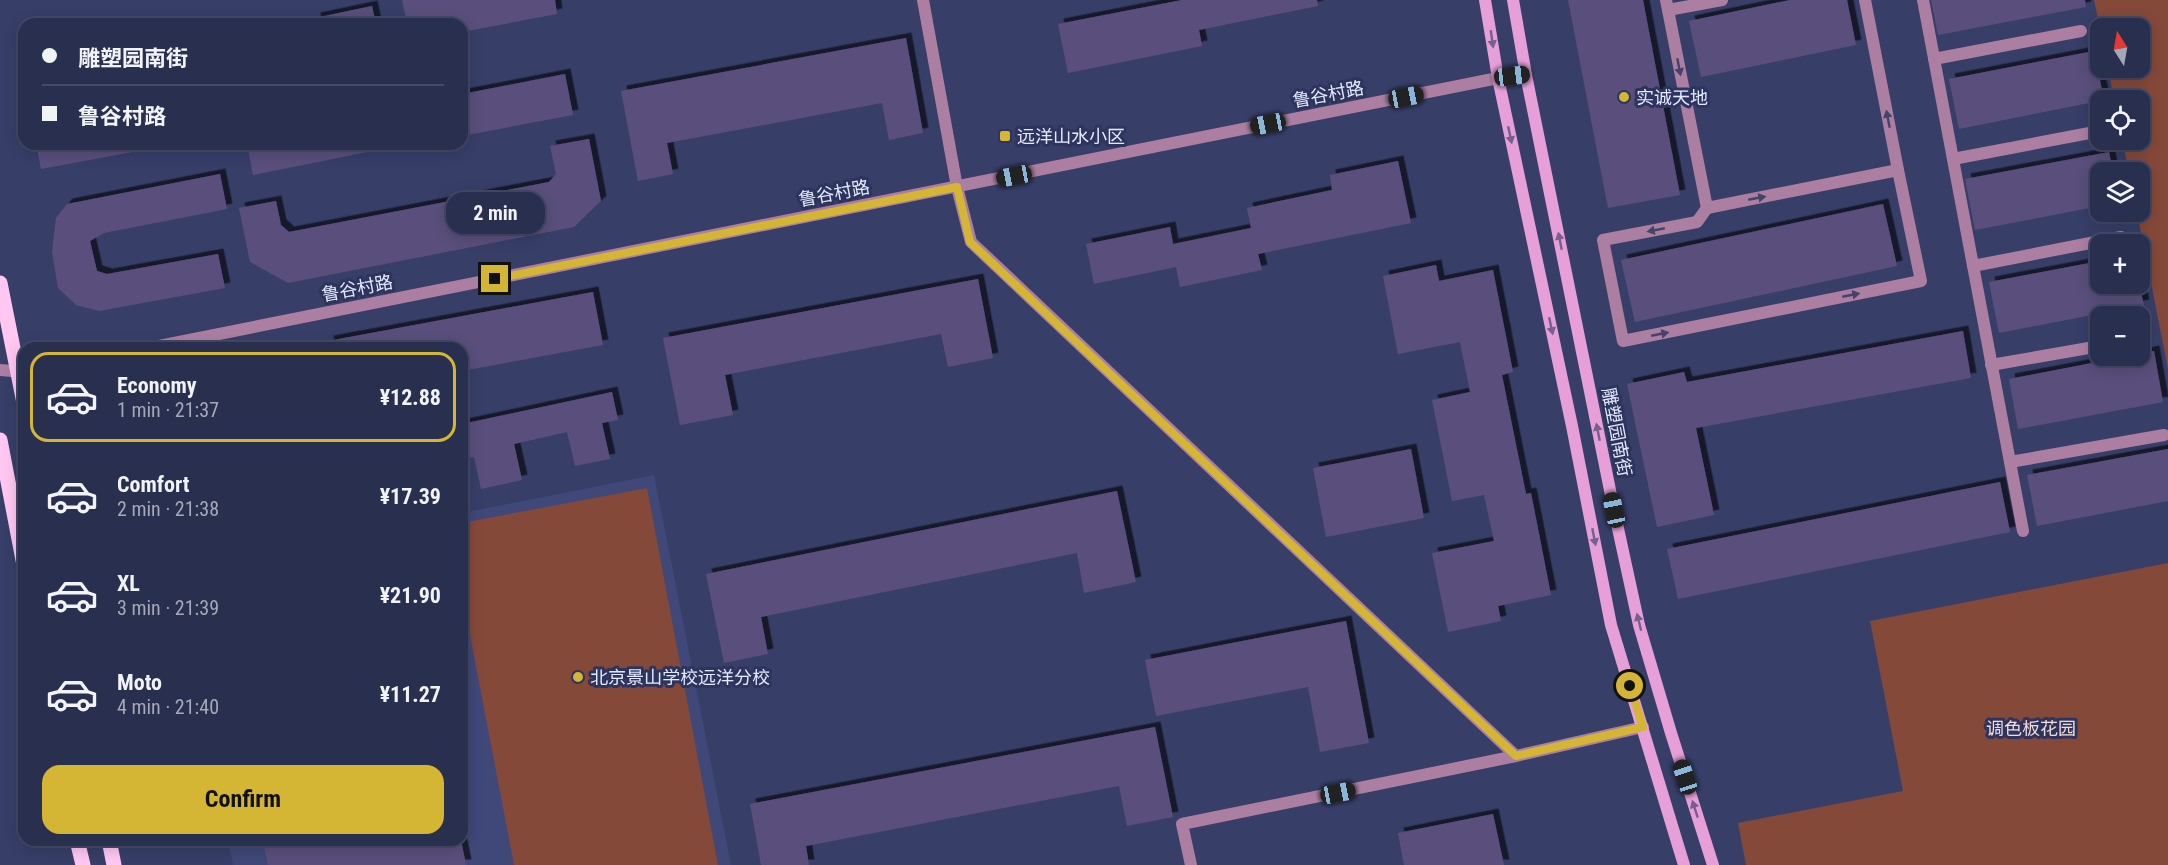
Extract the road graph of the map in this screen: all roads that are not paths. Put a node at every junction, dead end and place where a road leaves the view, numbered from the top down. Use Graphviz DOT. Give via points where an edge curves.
graph roads {
  1 [pos="923,0"];
  2 [pos="1485,0"];
  3 [pos="1513,0"];
  4 [pos="1722,0"];
  5 [pos="1865,0"];
  6 [pos="1923,0"];
  7 [pos="1667,5"];
  8 [pos="2081,31"];
  9 [pos="1934,59"];
  10 [pos="1526,75"];
  11 [pos="1498,78"];
  12 [pos="2090,133"];
  13 [pos="1953,159"];
  14 [pos="1898,170"];
  15 [pos="957,187"];
  16 [pos="1707,208"];
  17 [pos="2090,243"];
  18 [pos="1973,266"];
  19 [pos="0,283"];
  20 [pos="179,342"];
  21 [pos="2090,348"];
  22 [pos="18,359"];
  23 [pos="1991,365"];
  24 [pos="0,370"];
  25 [pos="18,372"];
  26 [pos="2164,435"];
  27 [pos="0,440"];
  28 [pos="2010,462"];
  29 [pos="2022,531"];
  30 [pos="18,534"];
  31 [pos="1643,727"];
  32 [pos="1516,756"];
  33 [pos="78,846"];
  34 [pos="110,846"];
  35 [pos="83,865"];
  36 [pos="114,865"];
  37 [pos="1191,865"];
  38 [pos="1684,865"];
  39 [pos="1713,865"];
  1 -- 15 [label="street"];
  2 -- 11 [label="main road, one-way"];
  3 -- 10 [label="main road, 雕塑园南街"];
  4 -- 7 [label="street"];
  14 -- 5 [label="street, one-way"];
  6 -- 9 [label="street"];
  7 -- 16 [label="street, one-way"];
  8 -- 9 [label="street"];
  9 -- 13 [label="street"];
  10 -- 11 [label="street, 鲁谷村路"];
  39 -- 10 [label="main road, 雕塑园南街, one-way" via="1640,625"];
  11 -- 15 [label="street, 鲁谷村路"];
  11 -- 31 [label="main road, one-way" via="1611,625"];
  12 -- 13 [label="street"];
  13 -- 18 [label="street"];
  16 -- 14 [label="street, one-way"];
  16 -- 14 [label="street, one-way" via="1697,222 1603,240 1623,341 1922,281"];
  15 -- 20 [label="street, 鲁谷村路"];
  15 -- 32 [label="street" via="970,242"];
  17 -- 18 [label="street"];
  18 -- 23 [label="street"];
  19 -- 22 [label="main road"];
  21 -- 23 [label="street"];
  23 -- 28 [label="street"];
  24 -- 25 [label="street"];
  26 -- 28 [label="street"];
  27 -- 30 [label="main road"];
  28 -- 29 [label="street"];
  31 -- 32 [label="street"];
  31 -- 38 [label="main road"];
  32 -- 37 [label="street" via="1182,824"];
  33 -- 35 [label="main road"];
  34 -- 36 [label="main road"];
}
